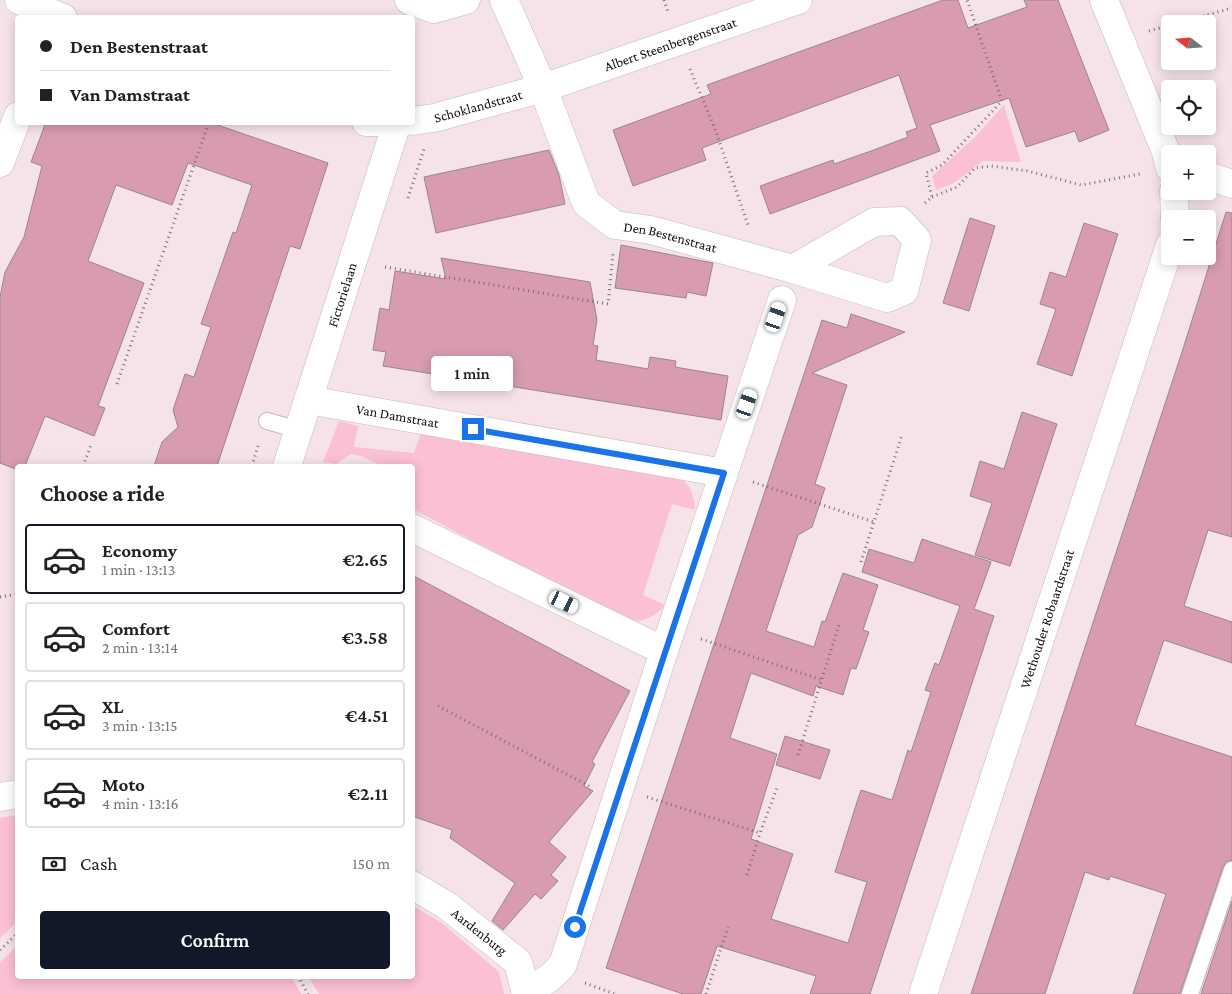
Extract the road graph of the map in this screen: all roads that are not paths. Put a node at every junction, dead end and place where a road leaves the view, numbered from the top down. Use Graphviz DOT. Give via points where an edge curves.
graph roads {
  1 [pos="19,0"];
  2 [pos="409,0"];
  3 [pos="466,0"];
  4 [pos="504,0"];
  5 [pos="798,0"];
  6 [pos="1104,0"];
  7 [pos="53,15"];
  8 [pos="543,88"];
  9 [pos="415,121"];
  10 [pos="15,124"];
  11 [pos="403,125"];
  12 [pos="1163,145"];
  13 [pos="0,163"];
  14 [pos="1216,179"];
  15 [pos="1232,184"];
  16 [pos="1163,265"];
  17 [pos="793,269"];
  18 [pos="782,300"];
  19 [pos="308,400"];
  20 [pos="267,421"];
  21 [pos="299,430"];
  22 [pos="288,464"];
  23 [pos="724,473"];
  24 [pos="415,529"];
  25 [pos="668,641"];
  26 [pos="15,794"];
  27 [pos="0,797"];
  28 [pos="1232,870"];
  29 [pos="415,887"];
  30 [pos="525,992"];
  31 [pos="923,994"];
  32 [pos="1190,994"];
  1 -- 7 [label="street"];
  2 -- 3 [label="street" via="434,9"];
  4 -- 8 [label="street, Den Bestenstraat"];
  5 -- 8 [label="street, Albert Steenbergenstraat"];
  6 -- 12 [label="street"];
  8 -- 9 [label="street, Schoklandstraat"];
  8 -- 17 [label="street, Den Bestenstraat" via="586,203 615,225 651,230"];
  10 -- 13 [label="street"];
  11 -- 19 [label="street, Fictorielaan"];
  14 -- 15 [label="street"];
  16 -- 31 [label="street, Wethouder Robaardstraat"];
  17 -- 17 [label="street, Den Bestenstraat" via="874,222 900,221 917,240 904,291 887,298"];
  18 -- 23 [label="street"];
  19 -- 21 [label="street, Fictorielaan"];
  19 -- 23 [label="street, Van Damstraat"];
  20 -- 21 [label="lane"];
  21 -- 22 [label="street, Fictorielaan"];
  23 -- 25 [label="street"];
  24 -- 25 [label="street"];
  25 -- 30 [label="street" via="563,964 554,976"];
  26 -- 27 [label="street"];
  28 -- 32 [label="lane"];
  29 -- 30 [label="street, Aardenburg" via="446,904 518,962"];
}
